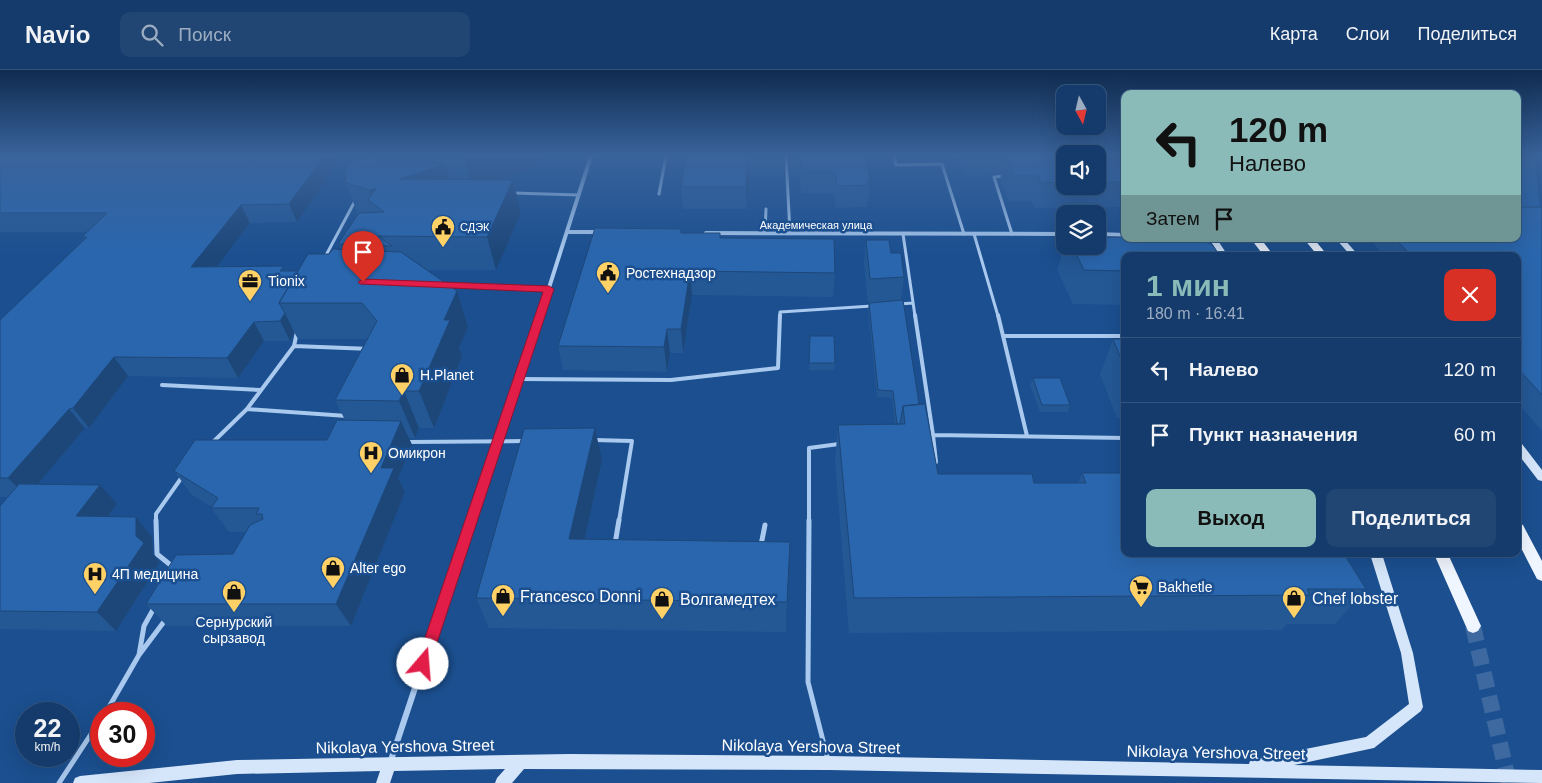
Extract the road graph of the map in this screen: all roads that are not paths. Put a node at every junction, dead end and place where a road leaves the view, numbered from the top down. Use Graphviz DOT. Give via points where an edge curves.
graph roads {
  1 [pos="581,189"];
  2 [pos="660,189"];
  3 [pos="788,189"];
  4 [pos="950,189"];
  5 [pos="998,189"];
  6 [pos="510,192"];
  7 [pos="659,194"];
  8 [pos="359,195"];
  9 [pos="579,195"];
  10 [pos="766,209"];
  11 [pos="568,232"];
  12 [pos="606,232"];
  13 [pos="695,233"];
  14 [pos="765,234"];
  15 [pos="790,234"];
  16 [pos="903,234"];
  17 [pos="964,234"];
  18 [pos="974,234"];
  19 [pos="1012,234"];
  20 [pos="1056,234"];
  21 [pos="1106,234"];
  22 [pos="1121,235"];
  23 [pos="1258,242"];
  24 [pos="1311,242"];
  25 [pos="1343,242"];
  26 [pos="1266,252"];
  27 [pos="1320,252"];
  28 [pos="1351,252"];
  29 [pos="321,263"];
  30 [pos="435,284"];
  31 [pos="549,289"];
  32 [pos="913,303"];
  33 [pos="895,304"];
  34 [pos="876,306"];
  35 [pos="299,330"];
  36 [pos="1004,336"];
  37 [pos="1121,336"];
  38 [pos="294,346"];
  39 [pos="518,379"];
  40 [pos="162,385"];
  41 [pos="260,390"];
  42 [pos="247,409"];
  43 [pos="933,434"];
  44 [pos="923,436"];
  45 [pos="1027,436"];
  46 [pos="1121,438"];
  47 [pos="532,440"];
  48 [pos="586,440"];
  49 [pos="399,442"];
  50 [pos="497,442"];
  51 [pos="847,444"];
  52 [pos="208,447"];
  53 [pos="1521,451"];
  54 [pos="936,468"];
  55 [pos="183,475"];
  56 [pos="1542,477"];
  57 [pos="765,525"];
  58 [pos="1521,535"];
  59 [pos="625,546"];
  60 [pos="751,547"];
  61 [pos="1377,557"];
  62 [pos="1442,557"];
  63 [pos="1542,575"];
  64 [pos="170,577"];
  65 [pos="157,602"];
  66 [pos="170,612"];
  67 [pos="1473,626"];
  68 [pos="139,655"];
  69 [pos="112,702"];
  70 [pos="90,736"];
  71 [pos="521,762"];
  72 [pos="829,763"];
  73 [pos="389,764"];
  74 [pos="1238,770"];
  75 [pos="1542,777"];
  76 [pos="59,783"];
  77 [pos="80,783"];
  78 [pos="383,783"];
  79 [pos="502,783"];
  1 -- 9 [label="street"];
  2 -- 7 [label="lane"];
  3 -- 15 [label="lane"];
  4 -- 17 [label="lane"];
  5 -- 19 [label="lane"];
  6 -- 9 [label="lane"];
  8 -- 29 [label="lane"];
  9 -- 11 [label="street"];
  10 -- 14 [label="lane"];
  11 -- 12 [label="street"];
  11 -- 31 [label="street"];
  13 -- 14 [label="street, Академическая улица"];
  14 -- 15 [label="street, Академическая улица"];
  15 -- 16 [label="street, Академическая улица"];
  16 -- 17 [label="street, Академическая улица"];
  16 -- 32 [label="lane"];
  17 -- 18 [label="street, Академическая улица"];
  18 -- 19 [label="street, Академическая улица"];
  18 -- 36 [label="lane"];
  19 -- 20 [label="street, Академическая улица"];
  21 -- 22 [label="street"];
  23 -- 26 [label="main road"];
  24 -- 27 [label="main road"];
  25 -- 28 [label="main road"];
  30 -- 31 [label="lane"];
  31 -- 39 [label="street"];
  32 -- 33 [label="lane"];
  32 -- 43 [label="lane"];
  34 -- 39 [label="lane" via="780,312 778,368 671,380"];
  35 -- 38 [label="lane"];
  36 -- 37 [label="lane"];
  36 -- 45 [label="lane"];
  38 -- 41 [label="lane"];
  38 -- 42 [label="lane" via="370,349 368,371 345,418"];
  39 -- 50 [label="street"];
  40 -- 41 [label="lane"];
  41 -- 42 [label="lane"];
  42 -- 52 [label="lane"];
  43 -- 44 [label="lane"];
  43 -- 45 [label="lane"];
  43 -- 54 [label="lane"];
  45 -- 46 [label="lane"];
  47 -- 50 [label="lane"];
  48 -- 59 [label="lane" via="632,441 615,546"];
  49 -- 50 [label="lane"];
  50 -- 73 [label="street"];
  51 -- 72 [label="lane" via="809,448 808,682"];
  53 -- 56 [label="main road"];
  55 -- 64 [label="lane" via="156,514 157,554 175,569"];
  57 -- 60 [label="lane" via="761,547"];
  58 -- 63 [label="main road"];
  61 -- 74 [label="main road" via="1407,653 1416,707 1369,743"];
  62 -- 67 [label="main road"];
  65 -- 68 [label="lane" via="144,626"];
  66 -- 68 [label="lane"];
  68 -- 69 [label="lane"];
  70 -- 76 [label="lane"];
  71 -- 72 [label="main road, Nikolaya Yershova Street"];
  71 -- 73 [label="main road, Nikolaya Yershova Street"];
  71 -- 79 [label="main road"];
  72 -- 74 [label="main road, Nikolaya Yershova Street"];
  73 -- 77 [label="main road, Nikolaya Yershova Street" via="237,767"];
  73 -- 78 [label="main road"];
  74 -- 75 [label="main road, Nikolaya Yershova Street"];
}
